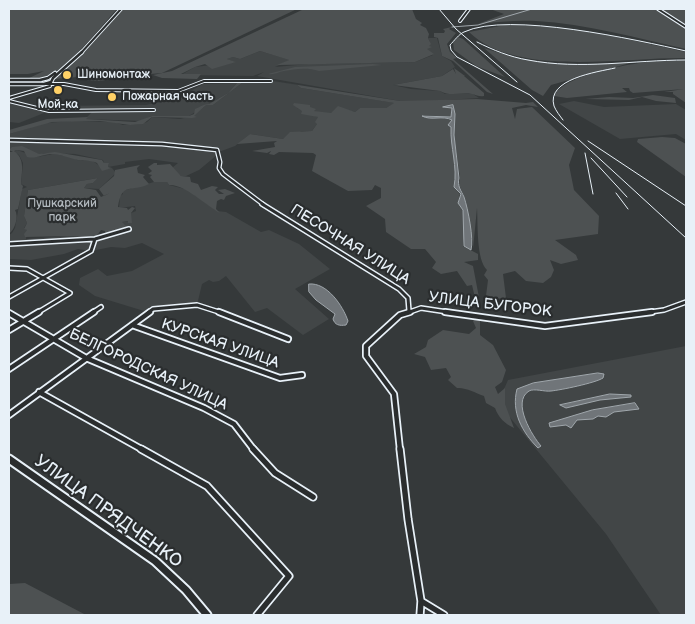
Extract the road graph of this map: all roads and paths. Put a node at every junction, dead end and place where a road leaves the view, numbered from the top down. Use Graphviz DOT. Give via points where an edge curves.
graph roads {
  1 [pos="120,9"];
  2 [pos="469,9"];
  3 [pos="658,9"];
  4 [pos="460,21"];
  5 [pos="686,27"];
  6 [pos="9,80"];
  7 [pos="40,80"];
  8 [pos="271,80"];
  9 [pos="9,84"];
  10 [pos="49,84"];
  11 [pos="9,99"];
  12 [pos="154,110"];
  13 [pos="9,140"];
  14 [pos="129,230"];
  15 [pos="95,239"];
  16 [pos="9,244"];
  17 [pos="9,268"];
  18 [pos="43,278"];
  19 [pos="9,297"];
  20 [pos="686,302"];
  21 [pos="101,307"];
  22 [pos="409,311"];
  23 [pos="9,313"];
  24 [pos="23,321"];
  25 [pos="132,325"];
  26 [pos="9,330"];
  27 [pos="54,339"];
  28 [pos="288,339"];
  29 [pos="86,358"];
  30 [pos="9,369"];
  31 [pos="302,375"];
  32 [pos="39,392"];
  33 [pos="9,415"];
  34 [pos="9,458"];
  35 [pos="313,497"];
  36 [pos="421,601"];
  37 [pos="207,615"];
  38 [pos="257,615"];
  39 [pos="420,615"];
  40 [pos="444,615"];
  1 -- 7 [label="main road" via="73,58 50,77"];
  1 -- 10 [label="main road"];
  2 -- 4 [label="street"];
  3 -- 5 [label="street"];
  6 -- 7 [label="main road"];
  7 -- 10 [label="main road"];
  8 -- 10 [label="street" via="201,81 178,91 91,89"];
  9 -- 10 [label="main road"];
  10 -- 11 [label="street"];
  11 -- 12 [label="street" via="50,111"];
  13 -- 22 [label="street, ПЕСОЧНАЯ УЛИЦА" via="162,144 217,150 223,174 264,205 399,289 407,295"];
  14 -- 15 [label="street"];
  15 -- 16 [label="street"];
  15 -- 18 [label="street" via="91,251"];
  17 -- 18 [label="street" via="27,269"];
  18 -- 19 [label="street"];
  18 -- 24 [label="street" via="70,293"];
  20 -- 22 [label="street, УЛИЦА БУГОРОК" via="664,310 545,326 421,308"];
  21 -- 27 [label="street"];
  22 -- 36 [label="street, ПЕСОЧНАЯ УЛИЦА" via="400,315 366,346 365,351 394,394"];
  23 -- 24 [label="street, БЕЛГОРОДСКАЯ УЛИЦА"];
  24 -- 26 [label="street"];
  24 -- 27 [label="street, БЕЛГОРОДСКАЯ УЛИЦА"];
  25 -- 28 [label="street" via="153,310 197,305"];
  25 -- 29 [label="street"];
  25 -- 31 [label="street, КУРСКАЯ УЛИЦА" via="280,378"];
  27 -- 29 [label="street, БЕЛГОРОДСКАЯ УЛИЦА"];
  27 -- 30 [label="street"];
  29 -- 32 [label="street"];
  29 -- 35 [label="street, БЕЛГОРОДСКАЯ УЛИЦА" via="234,424 275,473"];
  32 -- 33 [label="street"];
  32 -- 38 [label="street" via="207,486 289,576"];
  34 -- 37 [label="main road, УЛИЦА ПРЯДЧЕНКО" via="166,570"];
  36 -- 39 [label="street"];
  36 -- 40 [label="street"];
}
